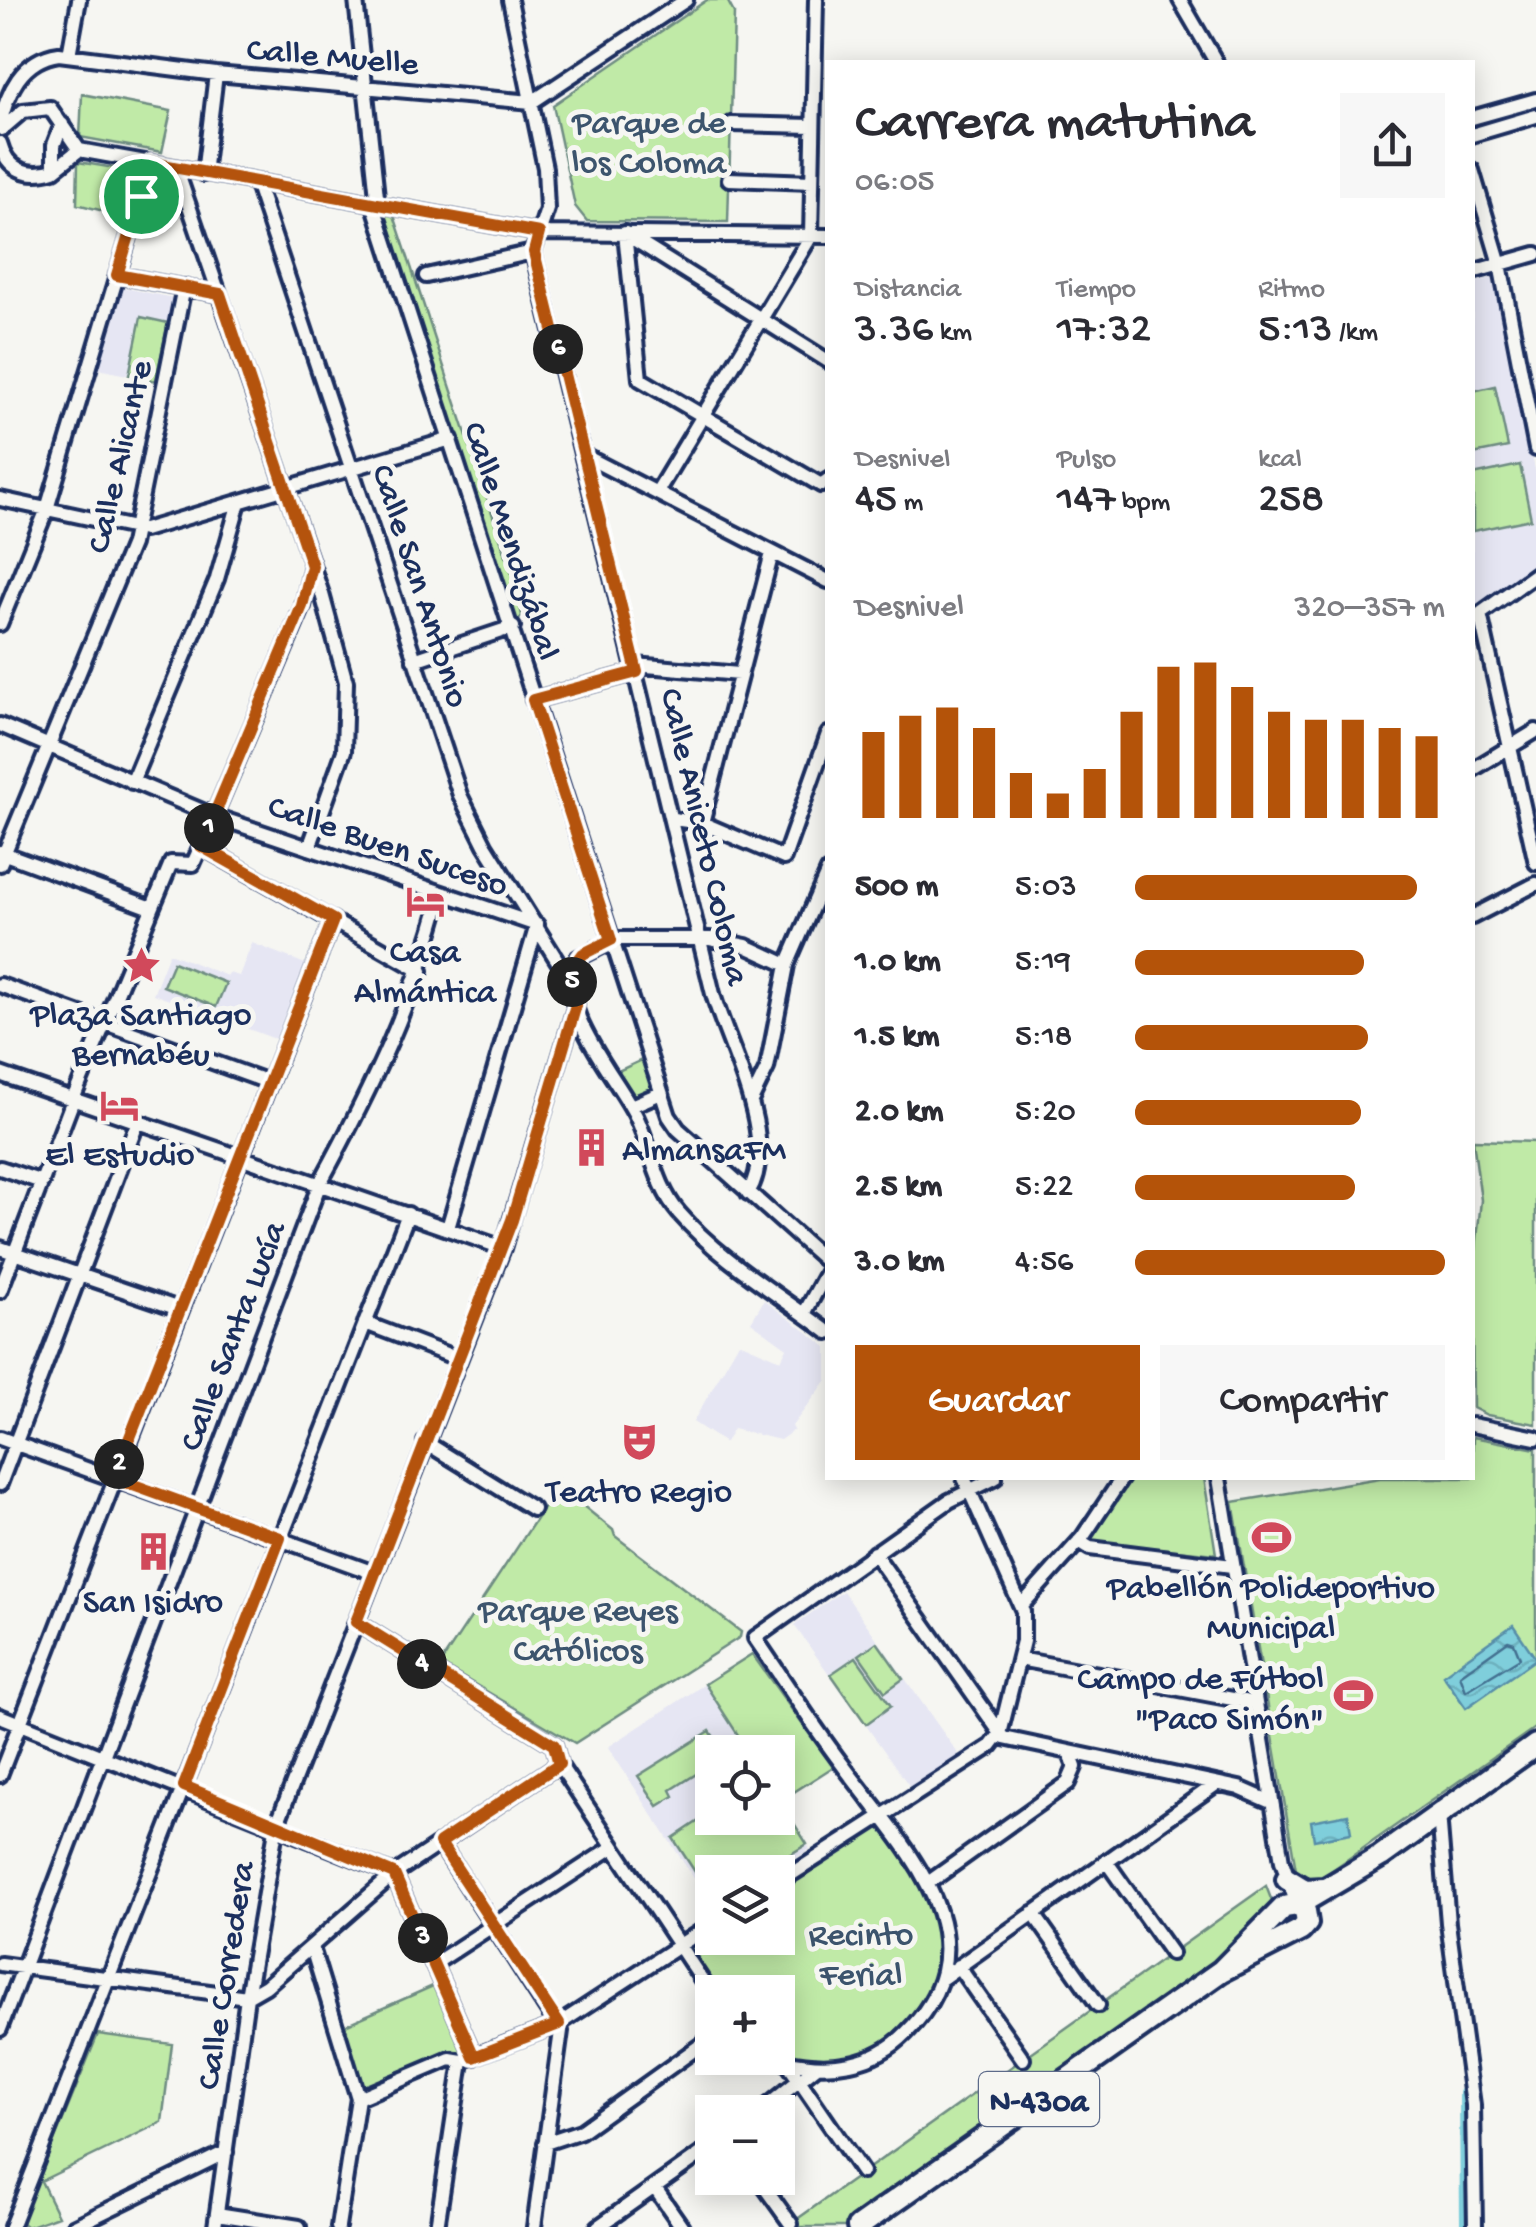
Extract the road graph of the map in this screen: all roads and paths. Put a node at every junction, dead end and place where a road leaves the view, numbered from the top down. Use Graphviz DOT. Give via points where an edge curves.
graph roads {
  1 [pos="79,0"];
  2 [pos="356,0"];
  3 [pos="510,0"];
  4 [pos="686,0"];
  5 [pos="816,0"];
  6 [pos="1180,0"];
  7 [pos="69,55"];
  8 [pos="1215,60"];
  9 [pos="216,74"];
  10 [pos="364,88"];
  11 [pos="1536,100"];
  12 [pos="532,102"];
  13 [pos="1536,116"];
  14 [pos="1475,117"];
  15 [pos="818,119"];
  16 [pos="62,124"];
  17 [pos="731,124"];
  18 [pos="0,128"];
  19 [pos="1475,134"];
  20 [pos="0,142"];
  21 [pos="79,150"];
  22 [pos="151,163"];
  23 [pos="176,168"];
  24 [pos="54,170"];
  25 [pos="204,174"];
  26 [pos="728,178"];
  27 [pos="1475,180"];
  28 [pos="812,182"];
  29 [pos="257,185"];
  30 [pos="376,206"];
  31 [pos="539,233"];
  32 [pos="625,233"];
  33 [pos="811,236"];
  34 [pos="825,236"];
  35 [pos="534,252"];
  36 [pos="1536,254"];
  37 [pos="1500,264"];
  38 [pos="1475,271"];
  39 [pos="117,275"];
  40 [pos="426,276"];
  41 [pos="184,287"];
  42 [pos="220,294"];
  43 [pos="758,319"];
  44 [pos="825,359"];
  45 [pos="700,414"];
  46 [pos="450,439"];
  47 [pos="1536,449"];
  48 [pos="585,456"];
  49 [pos="355,469"];
  50 [pos="825,481"];
  51 [pos="286,488"];
  52 [pos="657,492"];
  53 [pos="0,499"];
  54 [pos="239,502"];
  55 [pos="47,509"];
  56 [pos="136,529"];
  57 [pos="772,553"];
  58 [pos="312,566"];
  59 [pos="1536,574"];
  60 [pos="825,580"];
  61 [pos="1476,617"];
  62 [pos="0,624"];
  63 [pos="513,627"];
  64 [pos="414,660"];
  65 [pos="636,668"];
  66 [pos="739,674"];
  67 [pos="533,700"];
  68 [pos="0,725"];
  69 [pos="1536,732"];
  70 [pos="825,742"];
  71 [pos="50,746"];
  72 [pos="1510,747"];
  73 [pos="1475,768"];
  74 [pos="132,782"];
  75 [pos="214,816"];
  76 [pos="673,819"];
  77 [pos="702,823"];
  78 [pos="201,846"];
  79 [pos="309,848"];
  80 [pos="1,857"];
  81 [pos="1536,863"];
  82 [pos="825,881"];
  83 [pos="1536,884"];
  84 [pos="442,894"];
  85 [pos="152,908"];
  86 [pos="1475,915"];
  87 [pos="333,920"];
  88 [pos="537,925"];
  89 [pos="701,939"];
  90 [pos="611,940"];
  91 [pos="787,965"];
  92 [pos="421,971"];
  93 [pos="572,984"];
  94 [pos="0,985"];
  95 [pos="576,1005"];
  96 [pos="105,1022"];
  97 [pos="0,1074"];
  98 [pos="268,1082"];
  99 [pos="660,1093"];
  100 [pos="73,1100"];
  101 [pos="751,1101"];
  102 [pos="631,1106"];
  103 [pos="138,1121"];
  104 [pos="238,1156"];
  105 [pos="0,1168"];
  106 [pos="42,1182"];
  107 [pos="320,1184"];
  108 [pos="753,1198"];
  109 [pos="408,1214"];
  110 [pos="448,1228"];
  111 [pos="0,1248"];
  112 [pos="503,1248"];
  113 [pos="14,1252"];
  114 [pos="825,1264"];
  115 [pos="825,1273"];
  116 [pos="79,1275"];
  117 [pos="0,1291"];
  118 [pos="179,1309"];
  119 [pos="804,1314"];
  120 [pos="366,1323"];
  121 [pos="825,1330"];
  122 [pos="459,1359"];
  123 [pos="1475,1424"];
  124 [pos="0,1438"];
  125 [pos="1536,1438"];
  126 [pos="425,1442"];
  127 [pos="16,1443"];
  128 [pos="114,1478"];
  129 [pos="1121,1480"];
  130 [pos="1218,1480"];
  131 [pos="967,1483"];
  132 [pos="0,1484"];
  133 [pos="196,1508"];
  134 [pos="533,1509"];
  135 [pos="280,1538"];
  136 [pos="1079,1541"];
  137 [pos="874,1553"];
  138 [pos="1232,1566"];
  139 [pos="374,1573"];
  140 [pos="1022,1605"];
  141 [pos="356,1622"];
  142 [pos="1019,1659"];
  143 [pos="1254,1703"];
  144 [pos="0,1716"];
  145 [pos="20,1724"];
  146 [pos="1000,1734"];
  147 [pos="1536,1745"];
  148 [pos="1070,1754"];
  149 [pos="103,1756"];
  150 [pos="559,1764"];
  151 [pos="1266,1772"];
  152 [pos="0,1774"];
  153 [pos="1216,1784"];
  154 [pos="184,1786"];
  155 [pos="1239,1788"];
  156 [pos="1271,1802"];
  157 [pos="1440,1814"];
  158 [pos="882,1816"];
  159 [pos="277,1824"];
  160 [pos="440,1843"];
  161 [pos="613,1846"];
  162 [pos="1380,1856"];
  163 [pos="1106,1861"];
  164 [pos="795,1872"];
  165 [pos="394,1874"];
  166 [pos="1285,1875"];
  167 [pos="928,1883"];
  168 [pos="1325,1889"];
  169 [pos="1034,1913"];
  170 [pos="1294,1915"];
  171 [pos="495,1924"];
  172 [pos="695,1935"];
  173 [pos="678,1946"];
  174 [pos="312,1948"];
  175 [pos="1171,1953"];
  176 [pos="0,1964"];
  177 [pos="434,1964"];
  178 [pos="958,1966"];
  179 [pos="23,1968"];
  180 [pos="698,1975"];
  181 [pos="109,1979"];
  182 [pos="941,1979"];
  183 [pos="246,1997"];
  184 [pos="1098,2005"];
  185 [pos="559,2024"];
  186 [pos="0,2029"];
  187 [pos="695,2049"];
  188 [pos="468,2059"];
  189 [pos="1023,2059"];
  190 [pos="795,2062"];
  191 [pos="817,2066"];
  192 [pos="794,2075"];
  193 [pos="800,2084"];
  194 [pos="784,2095"];
  195 [pos="358,2098"];
  196 [pos="545,2143"];
  197 [pos="226,2152"];
  198 [pos="695,2159"];
  199 [pos="862,2172"];
  200 [pos="655,2188"];
  201 [pos="770,2195"];
  202 [pos="879,2219"];
  203 [pos="216,2221"];
  204 [pos="791,2224"];
  205 [pos="10,2227"];
  206 [pos="73,2227"];
  207 [pos="299,2227"];
  208 [pos="338,2227"];
  209 [pos="437,2227"];
  210 [pos="534,2227"];
  211 [pos="598,2227"];
  212 [pos="682,2227"];
  213 [pos="858,2227"];
  214 [pos="1475,2227"];
  1 -- 7 [label="street"];
  2 -- 10 [label="street, Calle Mendizábal"];
  3 -- 12 [label="street, Calle Aniceto Coloma"];
  4 -- 12 [label="street"];
  5 -- 15 [label="street"];
  6 -- 8 [label="street"];
  7 -- 9 [label="street, Calle Muelle"];
  7 -- 18 [label="street" via="42,58 22,74"];
  9 -- 10 [label="street, Calle Muelle"];
  9 -- 25 [label="street"];
  10 -- 12 [label="street, Calle Muelle"];
  10 -- 30 [label="street, Calle Mendizábal"];
  11 -- 14 [label="street"];
  12 -- 31 [label="street, Calle Aniceto Coloma" via="546,183"];
  13 -- 19 [label="street"];
  15 -- 17 [label="street"];
  15 -- 28 [label="street"];
  16 -- 18 [label="street" via="50,108 33,108"];
  16 -- 21 [label="street"];
  16 -- 24 [label="street"];
  20 -- 24 [label="street" via="18,170"];
  21 -- 22 [label="street"];
  21 -- 24 [label="street"];
  22 -- 23 [label="street"];
  22 -- 39 [label="street"];
  23 -- 25 [label="street"];
  23 -- 42 [label="street"];
  25 -- 29 [label="street"];
  26 -- 28 [label="street"];
  27 -- 37 [label="street"];
  28 -- 33 [label="street"];
  29 -- 30 [label="street"];
  29 -- 49 [label="street, Calle San Antonio"];
  30 -- 31 [label="street"];
  30 -- 46 [label="street, Calle Mendizábal"];
  31 -- 32 [label="street"];
  31 -- 35 [label="street, Calle Aniceto Coloma"];
  32 -- 33 [label="street"];
  32 -- 43 [label="street"];
  32 -- 45 [label="street" via="638,377"];
  33 -- 34 [label="street"];
  33 -- 43 [label="street"];
  35 -- 40 [label="street"];
  35 -- 48 [label="street, Calle Aniceto Coloma"];
  36 -- 37 [label="street"];
  37 -- 38 [label="street"];
  37 -- 47 [label="street"];
  39 -- 41 [label="street"];
  39 -- 55 [label="street"];
  41 -- 42 [label="street"];
  41 -- 56 [label="street, Calle Alicante"];
  42 -- 51 [label="street"];
  43 -- 44 [label="street"];
  43 -- 45 [label="street"];
  45 -- 50 [label="street"];
  45 -- 52 [label="street"];
  46 -- 49 [label="street"];
  46 -- 63 [label="street, Calle Mendizábal"];
  48 -- 52 [label="street"];
  48 -- 65 [label="street, Calle Aniceto Coloma"];
  49 -- 51 [label="street"];
  49 -- 64 [label="street, Calle San Antonio"];
  51 -- 54 [label="street"];
  51 -- 58 [label="street"];
  52 -- 57 [label="street"];
  53 -- 55 [label="street"];
  54 -- 56 [label="street"];
  54 -- 74 [label="street" via="217,579"];
  55 -- 56 [label="street"];
  55 -- 62 [label="street"];
  56 -- 71 [label="street, Calle Alicante"];
  57 -- 60 [label="street"];
  57 -- 66 [label="street"];
  58 -- 75 [label="street" via="302,606"];
  58 -- 79 [label="street" via="347,694 343,756"];
  59 -- 61 [label="street"];
  61 -- 72 [label="street"];
  63 -- 64 [label="street"];
  63 -- 67 [label="street, Calle Mendizábal"];
  64 -- 88 [label="street, Calle San Antonio" via="467,810"];
  65 -- 66 [label="street"];
  65 -- 67 [label="street"];
  65 -- 76 [label="street, Calle Aniceto Coloma"];
  66 -- 77 [label="street"];
  67 -- 90 [label="street, Calle Mendizábal"];
  68 -- 71 [label="street, Calle Buen Suceso"];
  69 -- 72 [label="street"];
  70 -- 77 [label="street" via="784,858"];
  71 -- 74 [label="street, Calle Buen Suceso"];
  71 -- 80 [label="street, Calle Alicante"];
  72 -- 73 [label="street"];
  72 -- 81 [label="street"];
  74 -- 75 [label="street, Calle Buen Suceso"];
  75 -- 78 [label="street"];
  75 -- 79 [label="street, Calle Buen Suceso"];
  76 -- 77 [label="street"];
  76 -- 89 [label="street, Calle Aniceto Coloma"];
  78 -- 85 [label="street" via="192,864 171,863"];
  78 -- 87 [label="street"];
  79 -- 84 [label="street, Calle Buen Suceso"];
  80 -- 85 [label="street"];
  82 -- 91 [label="street"];
  83 -- 86 [label="street"];
  84 -- 88 [label="street, Calle Buen Suceso"];
  84 -- 92 [label="street, Calle Santa Lucía"];
  85 -- 96 [label="street"];
  87 -- 92 [label="street"];
  87 -- 98 [label="street"];
  88 -- 93 [label="street, Calle San Antonio"];
  88 -- 110 [label="street"];
  89 -- 90 [label="street"];
  89 -- 91 [label="street" via="746,946"];
  89 -- 101 [label="street, Calle Aniceto Coloma" via="718,1015"];
  90 -- 93 [label="street" via="578,958"];
  90 -- 99 [label="street, Calle Mendizábal"];
  91 -- 101 [label="street" via="767,1068"];
  92 -- 107 [label="street, Calle Santa Lucía" via="383,1066"];
  93 -- 95 [label="street, Calle San Antonio"];
  94 -- 96 [label="street"];
  95 -- 102 [label="street"];
  95 -- 112 [label="street, Calle Corredera"];
  96 -- 98 [label="street"];
  96 -- 100 [label="street"];
  97 -- 100 [label="street"];
  98 -- 104 [label="street"];
  99 -- 102 [label="street"];
  99 -- 108 [label="street, Calle Mendizábal" via="675,1126"];
  100 -- 103 [label="street"];
  100 -- 106 [label="street"];
  101 -- 108 [label="street" via="758,1163"];
  102 -- 119 [label="street" via="677,1210 713,1248"];
  103 -- 104 [label="street"];
  103 -- 116 [label="street"];
  104 -- 107 [label="street"];
  104 -- 118 [label="street"];
  105 -- 106 [label="street"];
  106 -- 113 [label="street"];
  107 -- 109 [label="street"];
  107 -- 133 [label="street, Calle Santa Lucía"];
  108 -- 114 [label="street, Calle Mendizábal"];
  109 -- 110 [label="street"];
  109 -- 120 [label="street"];
  110 -- 112 [label="street"];
  111 -- 113 [label="street"];
  112 -- 122 [label="street, Calle Corredera"];
  113 -- 116 [label="street"];
  113 -- 117 [label="street"];
  115 -- 119 [label="street"];
  116 -- 118 [label="street"];
  116 -- 127 [label="street"];
  118 -- 128 [label="street"];
  119 -- 121 [label="street"];
  120 -- 122 [label="street"];
  120 -- 135 [label="street"];
  122 -- 126 [label="street, Calle Corredera"];
  123 -- 125 [label="street"];
  124 -- 127 [label="street"];
  126 -- 134 [label="street"];
  126 -- 139 [label="street, Calle Corredera"];
  127 -- 128 [label="street"];
  127 -- 132 [label="street"];
  128 -- 133 [label="street"];
  128 -- 145 [label="street"];
  129 -- 136 [label="street"];
  130 -- 138 [label="street"];
  131 -- 137 [label="street"];
  131 -- 140 [label="street"];
  133 -- 135 [label="street"];
  133 -- 149 [label="street, Calle Santa Lucía"];
  135 -- 139 [label="street"];
  135 -- 154 [label="street"];
  136 -- 138 [label="street" via="1090,1548"];
  136 -- 140 [label="street"];
  137 -- 146 [label="street"];
  137 -- 158 [label="street" via="755,1638"];
  138 -- 143 [label="street"];
  139 -- 141 [label="street, Calle Corredera"];
  140 -- 142 [label="street"];
  141 -- 150 [label="street" via="554,1745"];
  141 -- 159 [label="street, Calle Corredera"];
  142 -- 143 [label="street"];
  142 -- 146 [label="street"];
  143 -- 151 [label="street"];
  144 -- 145 [label="street"];
  145 -- 149 [label="street"];
  145 -- 152 [label="street"];
  146 -- 148 [label="street"];
  146 -- 158 [label="street"];
  147 -- 157 [label="main road"];
  148 -- 153 [label="street"];
  148 -- 167 [label="street" via="1075,1770 1068,1783"];
  149 -- 154 [label="street"];
  149 -- 179 [label="street, Calle Santa Lucía"];
  150 -- 160 [label="street"];
  150 -- 161 [label="street"];
  151 -- 155 [label="street" via="1256,1784"];
  151 -- 156 [label="street"];
  153 -- 155 [label="street"];
  153 -- 163 [label="street"];
  154 -- 159 [label="street"];
  154 -- 181 [label="street"];
  155 -- 156 [label="street"];
  156 -- 166 [label="street"];
  157 -- 162 [label="main road"];
  157 -- 214 [label="street" via="1472,2104"];
  158 -- 164 [label="street"];
  158 -- 167 [label="street"];
  159 -- 165 [label="street"];
  159 -- 183 [label="street, Calle Corredera"];
  160 -- 165 [label="street"];
  160 -- 171 [label="street"];
  161 -- 171 [label="street"];
  161 -- 173 [label="street"];
  162 -- 168 [label="main road"];
  162 -- 170 [label="main road"];
  163 -- 169 [label="street"];
  163 -- 175 [label="street"];
  165 -- 174 [label="street"];
  165 -- 177 [label="street"];
  166 -- 168 [label="main road" via="1304,1890"];
  166 -- 170 [label="street"];
  167 -- 182 [label="street" via="946,1933"];
  168 -- 170 [label="main road"];
  169 -- 178 [label="street"];
  169 -- 184 [label="street"];
  170 -- 202 [label="main road, N-430a"];
  171 -- 177 [label="street"];
  171 -- 185 [label="street"];
  172 -- 173 [label="street"];
  173 -- 180 [label="street"];
  173 -- 185 [label="street"];
  174 -- 183 [label="street"];
  174 -- 195 [label="street"];
  176 -- 179 [label="street"];
  177 -- 188 [label="street"];
  178 -- 182 [label="street"];
  178 -- 189 [label="street"];
  179 -- 181 [label="street"];
  179 -- 186 [label="street, Calle Santa Lucía"];
  181 -- 183 [label="street"];
  181 -- 205 [label="street"];
  182 -- 191 [label="street" via="918,2021 888,2048 849,2064"];
  183 -- 197 [label="street, Calle Corredera"];
  185 -- 188 [label="street"];
  185 -- 196 [label="street"];
  187 -- 196 [label="street" via="581,2132"];
  188 -- 195 [label="street" via="450,2059"];
  188 -- 209 [label="street"];
  190 -- 191 [label="street"];
  191 -- 193 [label="street"];
  192 -- 193 [label="street"];
  193 -- 194 [label="street"];
  193 -- 199 [label="street"];
  195 -- 208 [label="street"];
  196 -- 210 [label="street"];
  197 -- 203 [label="street, Calle Corredera"];
  197 -- 206 [label="street"];
  198 -- 200 [label="street"];
  200 -- 211 [label="street"];
  200 -- 212 [label="street"];
  201 -- 204 [label="street"];
  202 -- 213 [label="main road, N-430a"];
  203 -- 207 [label="street"];
}
